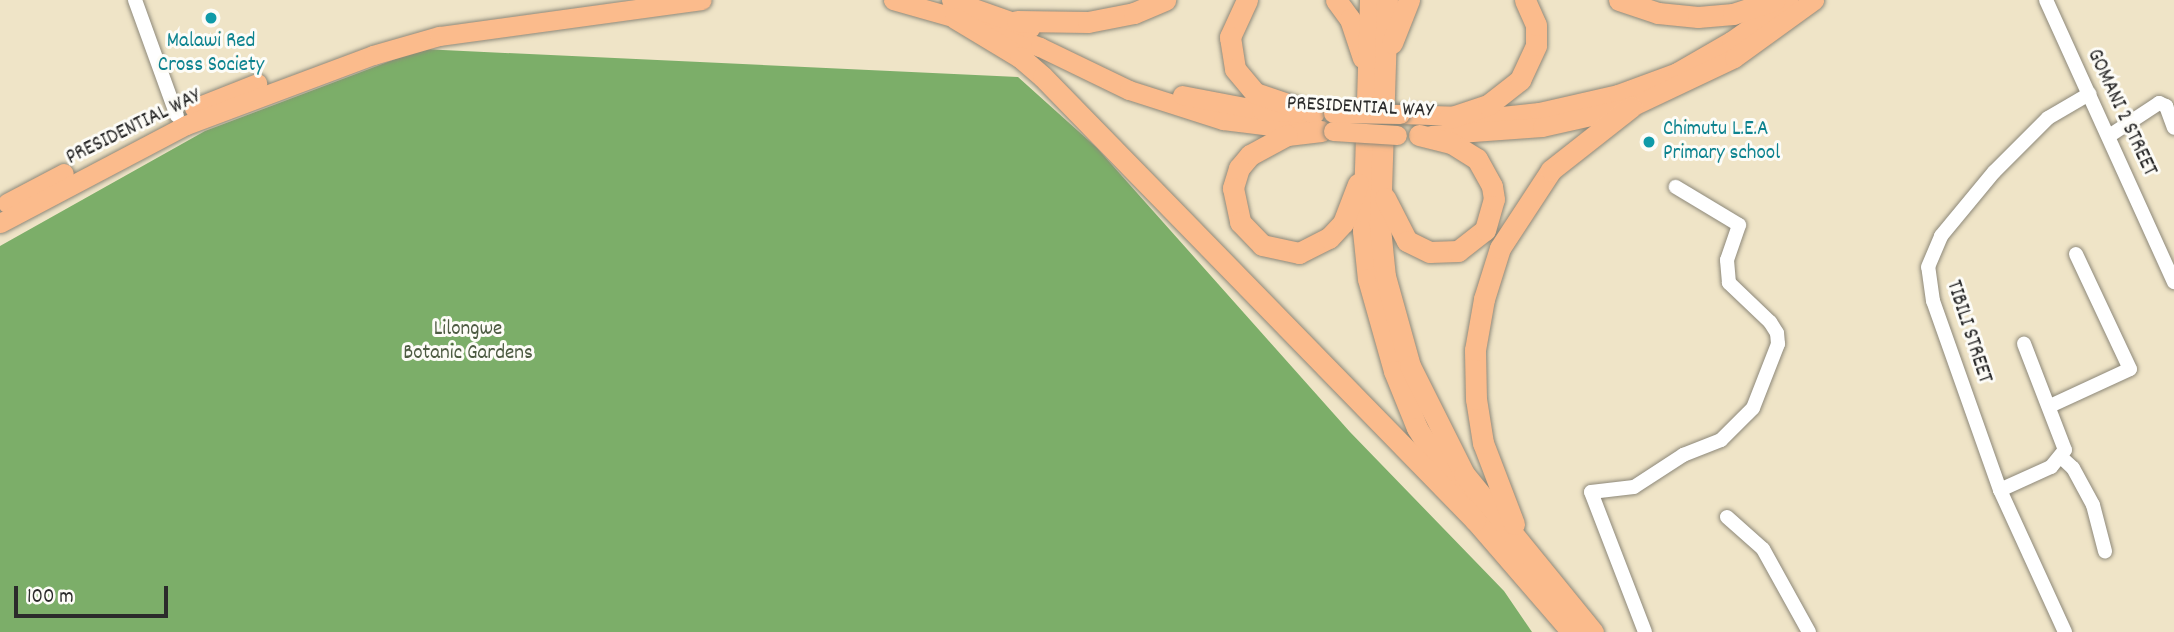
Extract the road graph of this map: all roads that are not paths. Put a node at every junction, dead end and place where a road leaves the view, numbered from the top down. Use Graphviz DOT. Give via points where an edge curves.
graph roads {
  1 [pos="135,0"];
  2 [pos="597,0"];
  3 [pos="702,0"];
  4 [pos="893,0"];
  5 [pos="1165,0"];
  6 [pos="1247,0"];
  7 [pos="1336,0"];
  8 [pos="1370,0"];
  9 [pos="1387,0"];
  10 [pos="1409,0"];
  11 [pos="1525,0"];
  12 [pos="1619,0"];
  13 [pos="1775,0"];
  14 [pos="1789,0"];
  15 [pos="1814,0"];
  16 [pos="2046,0"];
  17 [pos="953,9"];
  18 [pos="1017,21"];
  19 [pos="1376,73"];
  20 [pos="2089,94"];
  21 [pos="1624,100"];
  22 [pos="177,116"];
  23 [pos="1449,118"];
  24 [pos="1325,122"];
  25 [pos="2174,128"];
  26 [pos="1419,135"];
  27 [pos="2109,136"];
  28 [pos="1370,179"];
  29 [pos="1676,187"];
  30 [pos="0,207"];
  31 [pos="0,223"];
  32 [pos="2076,254"];
  33 [pos="2174,282"];
  34 [pos="2024,344"];
  35 [pos="2050,406"];
  36 [pos="2062,457"];
  37 [pos="2000,490"];
  38 [pos="1727,517"];
  39 [pos="1475,520"];
  40 [pos="2105,551"];
  41 [pos="1530,555"];
  42 [pos="1572,632"];
  43 [pos="1593,632"];
  44 [pos="1646,632"];
  45 [pos="1809,632"];
  46 [pos="2065,632"];
  1 -- 22 [label="street"];
  2 -- 22 [label="main road, PRESIDENTIAL WAY" via="389,37"];
  3 -- 31 [label="main road, PRESIDENTIAL WAY" via="439,36 373,55 186,125"];
  4 -- 17 [label="main road, PRESIDENTIAL WAY"];
  5 -- 18 [label="highway" via="1134,13 1088,22"];
  6 -- 24 [label="highway" via="1230,37 1235,69 1255,93"];
  7 -- 19 [label="highway"];
  8 -- 19 [label="highway"];
  9 -- 19 [label="highway"];
  10 -- 19 [label="highway"];
  11 -- 23 [label="highway" via="1536,25 1536,45 1520,80 1488,105"];
  12 -- 13 [label="highway" via="1658,13 1698,17 1733,14"];
  14 -- 21 [label="main road" via="1731,41"];
  15 -- 21 [label="main road, PRESIDENTIAL WAY" via="1734,58"];
  16 -- 20 [label="street, GOMANI 2 STREET"];
  17 -- 18 [label="main road, PRESIDENTIAL WAY"];
  17 -- 24 [label="main road, PRESIDENTIAL WAY" via="1129,90 1211,116"];
  17 -- 39 [label="highway" via="1043,77"];
  18 -- 24 [label="main road, PRESIDENTIAL WAY" via="1146,84"];
  19 -- 28 [label="highway"];
  20 -- 27 [label="street, GOMANI 2 STREET"];
  20 -- 37 [label="street, TIBILI STREET" via="2048,118 1994,172 1941,236 1928,267 1933,301"];
  21 -- 23 [label="main road, PRESIDENTIAL WAY"];
  21 -- 26 [label="main road, PRESIDENTIAL WAY" via="1542,127"];
  21 -- 41 [label="highway" via="1551,170 1500,248 1484,299 1475,350 1483,443 1503,504"];
  22 -- 30 [label="main road, PRESIDENTIAL WAY"];
  23 -- 24 [label="main road, PRESIDENTIAL WAY, bridge" via="1400,114"];
  24 -- 26 [label="main road, PRESIDENTIAL WAY, bridge"];
  24 -- 28 [label="highway" via="1264,145 1239,168 1233,204 1249,235 1280,251 1298,253 1314,247 1343,223"];
  25 -- 27 [label="street" via="2166,107 2159,103"];
  26 -- 28 [label="highway" via="1451,143 1477,159 1494,199 1485,230 1458,251 1416,247 1395,223"];
  27 -- 33 [label="street, GOMANI 2 STREET"];
  28 -- 39 [label="highway" via="1368,279 1394,372 1417,428"];
  28 -- 41 [label="highway" via="1385,276 1410,366 1464,474"];
  29 -- 44 [label="street" via="1733,217 1739,225 1727,260 1729,283 1770,322 1777,344 1753,408 1721,440 1683,455 1634,487 1591,492"];
  32 -- 35 [label="street" via="2130,369"];
  34 -- 35 [label="street"];
  35 -- 36 [label="street" via="2065,446"];
  36 -- 37 [label="street" via="2051,467"];
  36 -- 40 [label="street" via="2093,505"];
  37 -- 46 [label="street, TIBILI STREET"];
  38 -- 45 [label="street" via="1763,550"];
  39 -- 42 [label="highway"];
  41 -- 43 [label="highway"];
}
